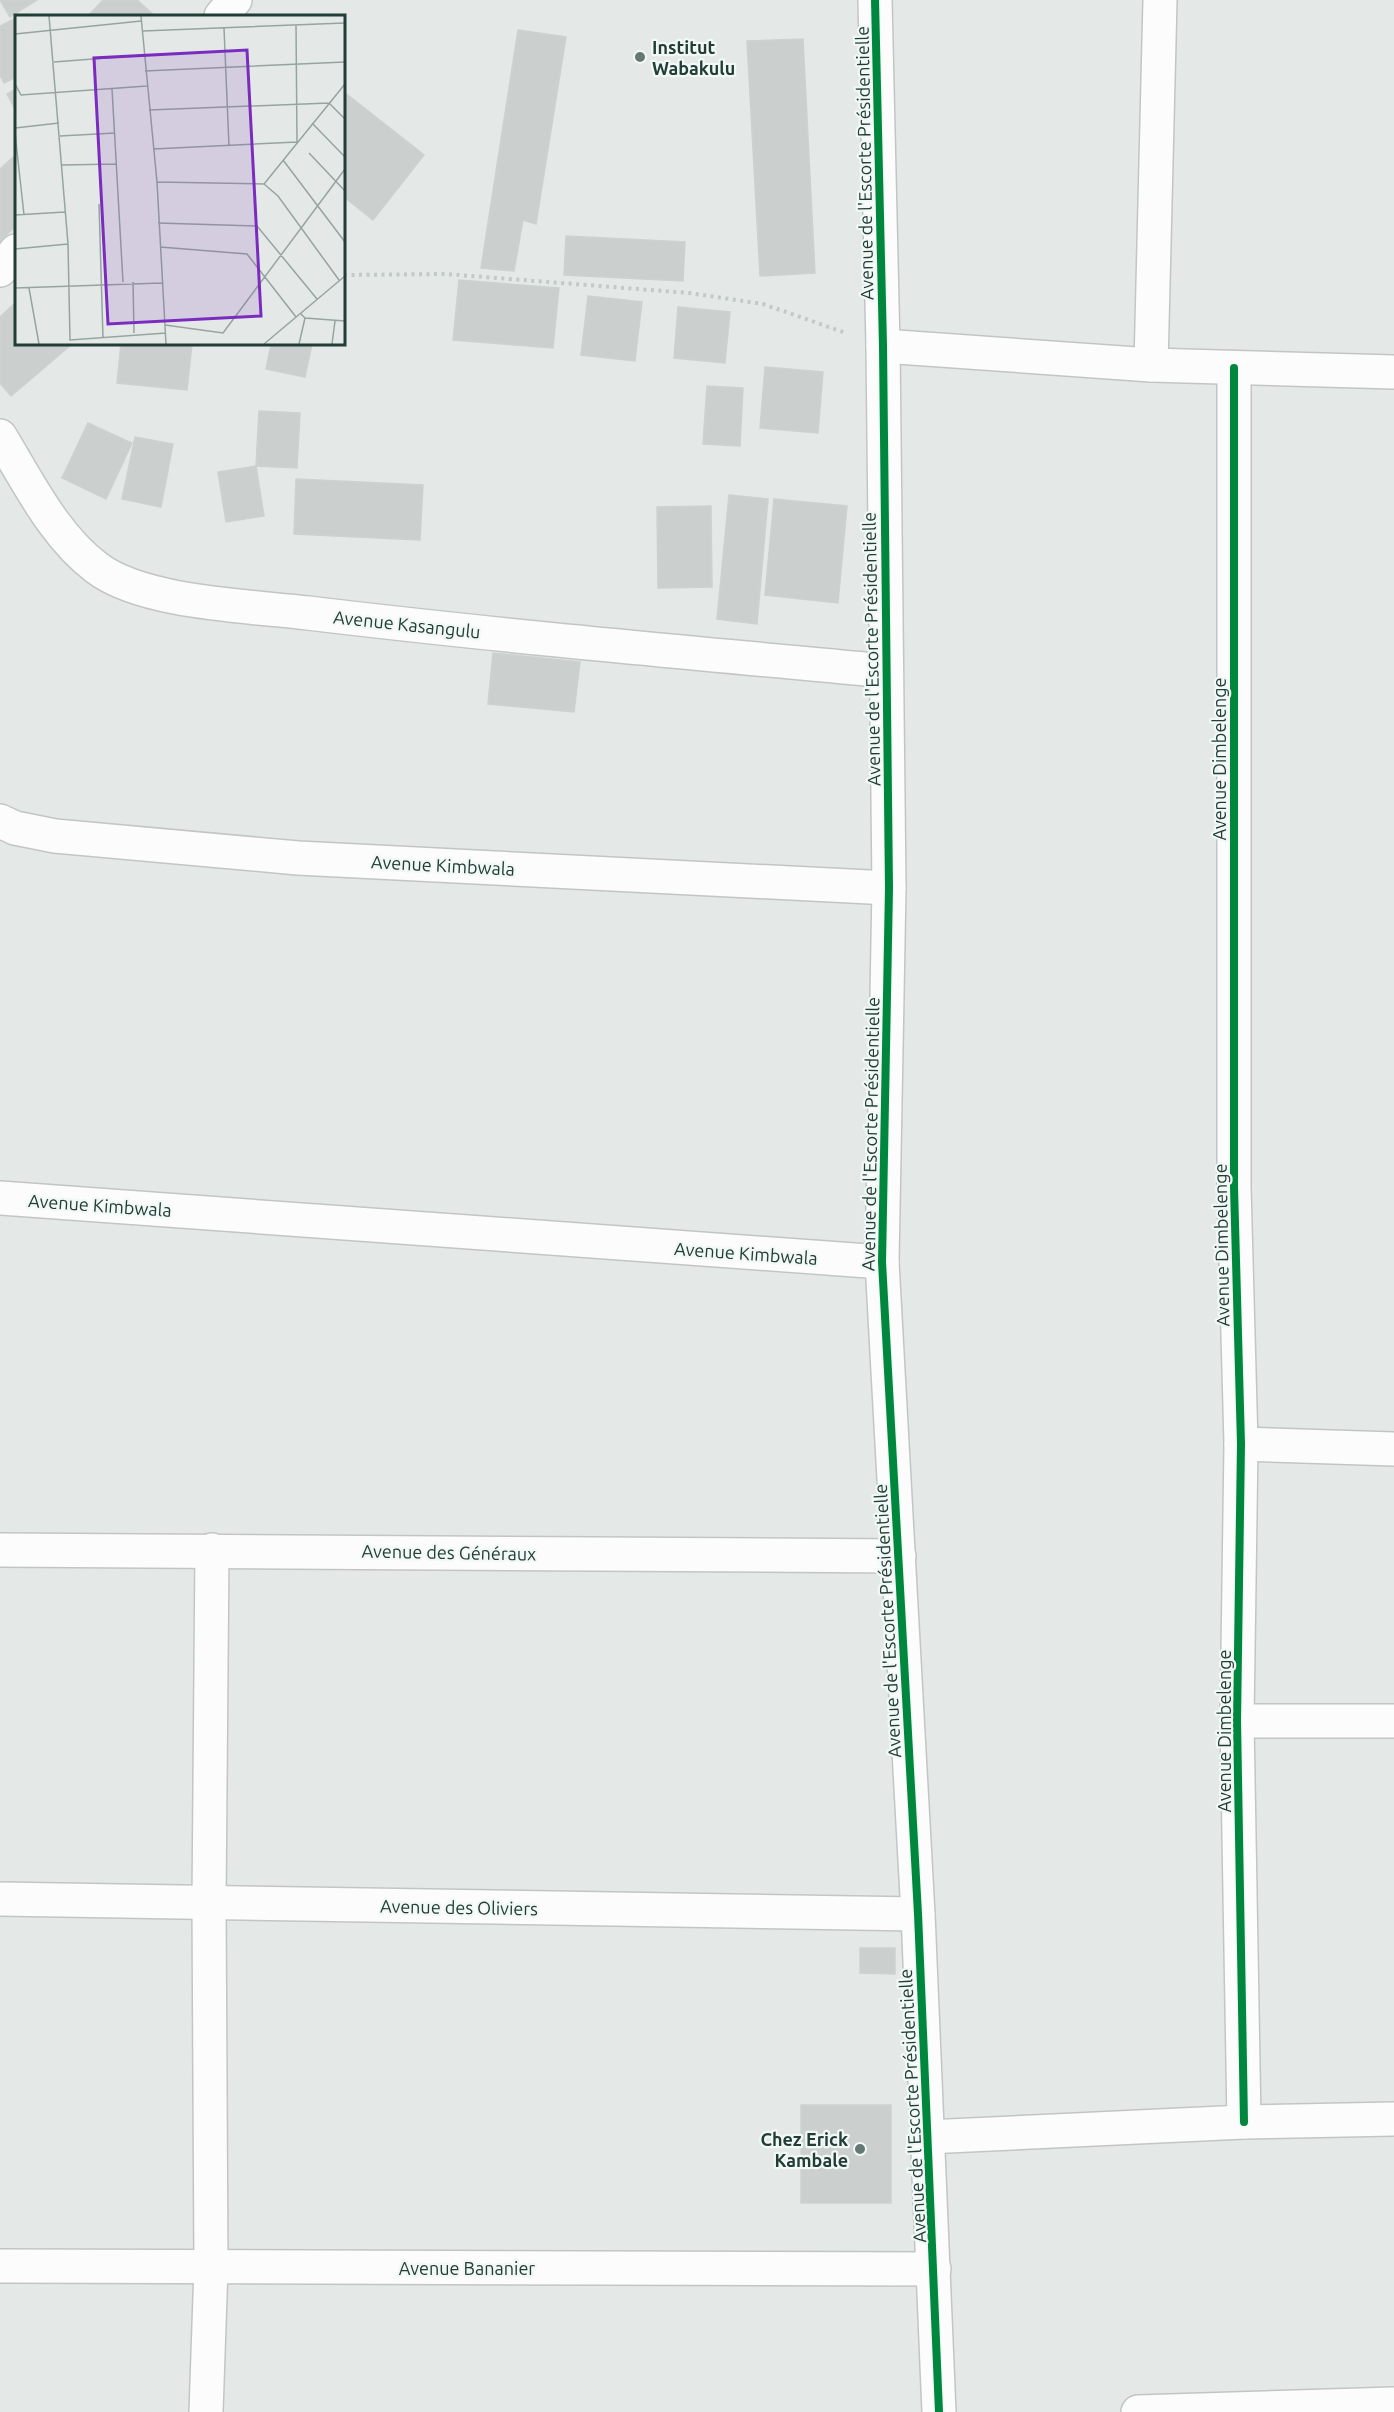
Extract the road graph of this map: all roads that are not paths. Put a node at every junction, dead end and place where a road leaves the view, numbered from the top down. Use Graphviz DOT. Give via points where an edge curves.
graph roads {
  1 [pos="235,0"];
  2 [pos="875,0"];
  3 [pos="1160,0"];
  4 [pos="222,15"];
  5 [pos="15,251"];
  6 [pos="0,270"];
  7 [pos="883,346"];
  8 [pos="1151,365"];
  9 [pos="1234,368"];
  10 [pos="1394,372"];
  11 [pos="0,436"];
  12 [pos="886,671"];
  13 [pos="0,821"];
  14 [pos="889,888"];
  15 [pos="0,1198"];
  16 [pos="882,1262"];
  17 [pos="1240,1444"];
  18 [pos="1394,1449"];
  19 [pos="0,1550"];
  20 [pos="212,1550"];
  21 [pos="899,1556"];
  22 [pos="1237,1720"];
  23 [pos="1394,1721"];
  24 [pos="0,1899"];
  25 [pos="209,1903"];
  26 [pos="918,1914"];
  27 [pos="1394,2119"];
  28 [pos="1244,2122"];
  29 [pos="927,2137"];
  30 [pos="0,2266"];
  31 [pos="211,2267"];
  32 [pos="934,2269"];
  33 [pos="1394,2404"];
  34 [pos="206,2412"];
  35 [pos="939,2412"];
  36 [pos="1138,2412"];
  1 -- 4 [label="street"];
  2 -- 7 [label="street, Avenue de l'Escorte Présidentielle"];
  3 -- 8 [label="street"];
  5 -- 6 [label="street"];
  7 -- 8 [label="street"];
  7 -- 12 [label="street, Avenue de l'Escorte Présidentielle"];
  8 -- 9 [label="street"];
  9 -- 10 [label="street"];
  9 -- 17 [label="street, Avenue Dimbelenge" via="1234,1187"];
  11 -- 12 [label="street, Avenue Kasangulu" via="70,543 97,568 136,590 362,620"];
  12 -- 14 [label="street, Avenue de l'Escorte Présidentielle"];
  13 -- 14 [label="street, Avenue Kimbwala" via="55,836 298,858"];
  14 -- 16 [label="street, Avenue de l'Escorte Présidentielle"];
  15 -- 16 [label="street, Avenue Kimbwala"];
  16 -- 21 [label="street, Avenue de l'Escorte Présidentielle"];
  17 -- 18 [label="street"];
  17 -- 22 [label="street, Avenue Dimbelenge"];
  19 -- 20 [label="street, Avenue des Généraux"];
  20 -- 21 [label="street, Avenue des Généraux"];
  20 -- 25 [label="street"];
  21 -- 26 [label="street, Avenue de l'Escorte Présidentielle"];
  22 -- 23 [label="street"];
  22 -- 28 [label="street, Avenue Dimbelenge"];
  24 -- 25 [label="street, Avenue des Oliviers"];
  25 -- 26 [label="street, Avenue des Oliviers"];
  25 -- 31 [label="street"];
  26 -- 29 [label="street, Avenue de l'Escorte Présidentielle"];
  27 -- 28 [label="street"];
  28 -- 29 [label="street"];
  29 -- 32 [label="street, Avenue de l'Escorte Présidentielle"];
  30 -- 31 [label="street, Avenue Bananier"];
  31 -- 32 [label="street, Avenue Bananier"];
  31 -- 34 [label="street"];
  32 -- 35 [label="street, Avenue de l'Escorte Présidentielle"];
  33 -- 36 [label="street"];
}
